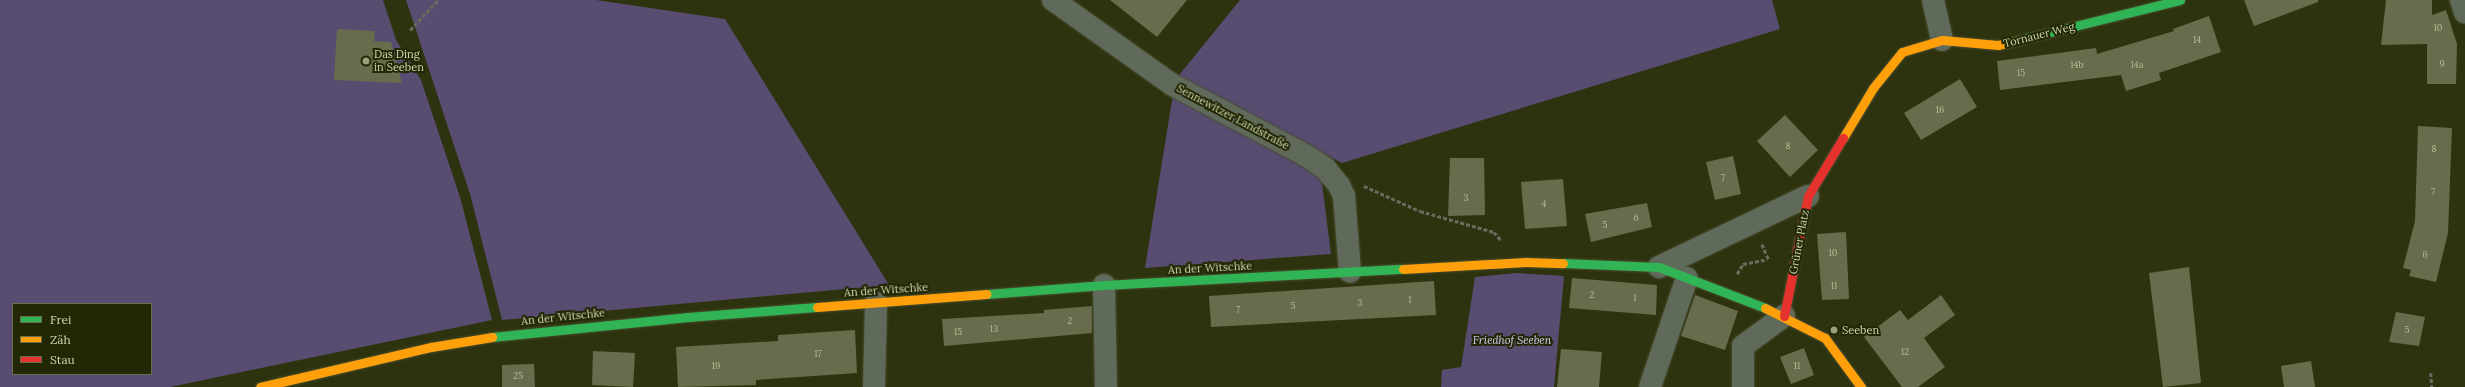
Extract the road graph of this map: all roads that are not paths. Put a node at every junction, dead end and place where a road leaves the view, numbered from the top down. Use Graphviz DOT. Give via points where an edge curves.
graph roads {
  1 [pos="1053,0"];
  2 [pos="1933,0"];
  3 [pos="2180,0"];
  4 [pos="2461,0"];
  5 [pos="2465,12"];
  6 [pos="1942,40"];
  7 [pos="1808,196"];
  8 [pos="1520,262"];
  9 [pos="1659,267"];
  10 [pos="1350,272"];
  11 [pos="1687,278"];
  12 [pos="1104,285"];
  13 [pos="876,303"];
  14 [pos="1784,316"];
  15 [pos="260,387"];
  16 [pos="874,387"];
  17 [pos="1106,387"];
  18 [pos="1650,387"];
  19 [pos="1744,387"];
  20 [pos="1861,387"];
  1 -- 10 [label="street, Sennewitzer Landstraße" via="1171,84 1312,159 1332,175 1345,202"];
  2 -- 6 [label="street"];
  3 -- 6 [label="street, Tornauer Weg" via="1998,45"];
  4 -- 5 [label="street"];
  6 -- 7 [label="street, Tornauer Weg" via="1902,52 1873,88"];
  7 -- 9 [label="street, Grüner Platz"];
  7 -- 14 [label="street, Grüner Platz"];
  8 -- 9 [label="street, Grüner Platz"];
  8 -- 10 [label="street, An der Witschke"];
  9 -- 11 [label="street, Grüner Platz"];
  10 -- 12 [label="street, An der Witschke"];
  11 -- 14 [label="street, Grüner Platz"];
  11 -- 18 [label="street"];
  12 -- 13 [label="street, An der Witschke"];
  12 -- 17 [label="street"];
  13 -- 15 [label="street, An der Witschke" via="688,317 482,338 431,347"];
  13 -- 16 [label="street"];
  14 -- 19 [label="street" via="1743,346"];
  14 -- 20 [label="street" via="1825,338"];
}
